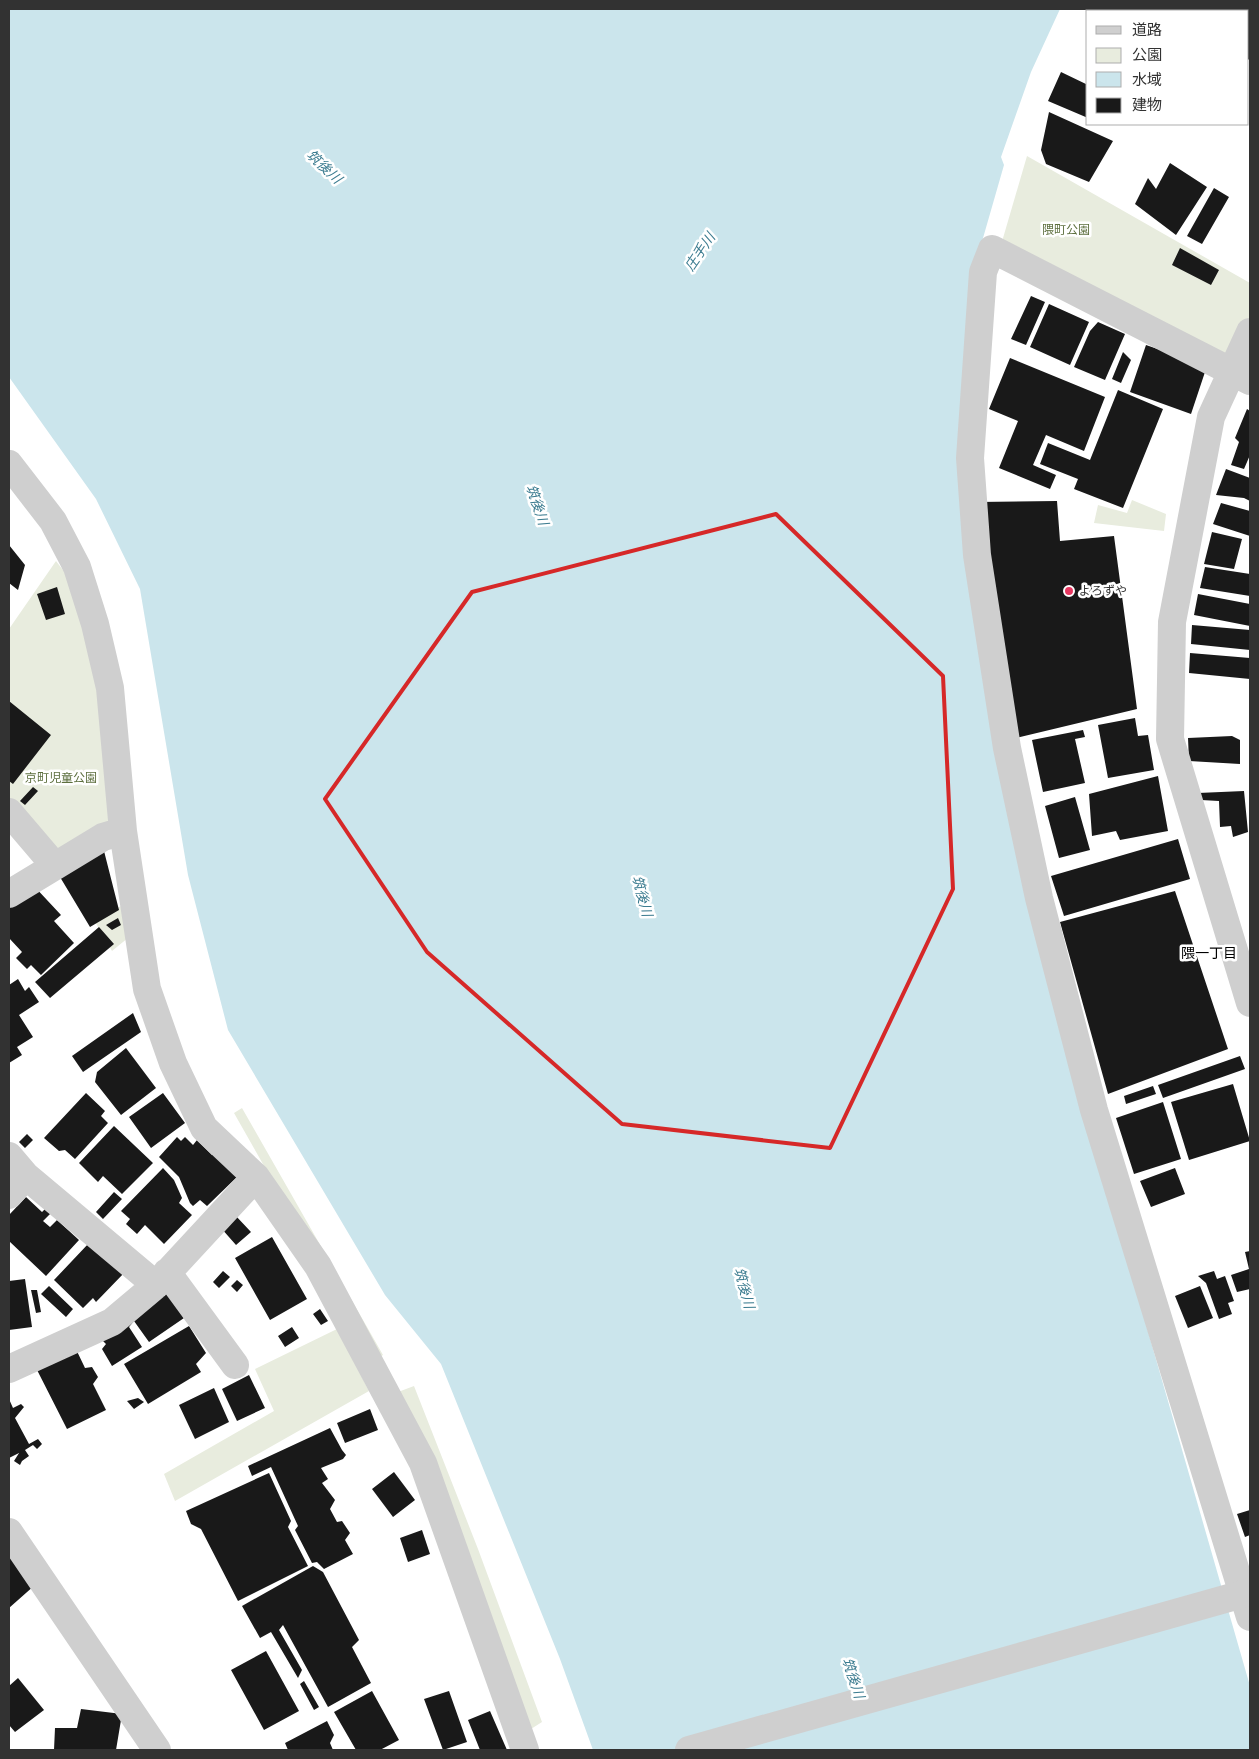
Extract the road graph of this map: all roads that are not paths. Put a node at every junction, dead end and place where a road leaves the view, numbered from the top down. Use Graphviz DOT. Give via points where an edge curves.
graph roads {
  1 [pos="1250,332"];
  2 [pos="1240,377"];
  3 [pos="9,464"];
  4 [pos="11,817"];
  5 [pos="123,831"];
  6 [pos="55,866"];
  7 [pos="9,894"];
  8 [pos="1245,966"];
  9 [pos="1250,1003"];
  10 [pos="9,1156"];
  11 [pos="256,1177"];
  12 [pos="18,1186"];
  13 [pos="162,1279"];
  14 [pos="235,1365"];
  15 [pos="9,1369"];
  16 [pos="9,1532"];
  17 [pos="1250,1592"];
  18 [pos="1250,1617"];
  19 [pos="157,1750"];
  20 [pos="525,1750"];
  21 [pos="690,1750"];
  1 -- 2 [label="street"];
  2 -- 8 [label="street" via="1211,417 1172,622 1170,739"];
  2 -- 18 [label="street" via="992,249 983,272 970,458 977,555 1008,748 1039,898 1094,1110"];
  3 -- 5 [label="street" via="53,521 76,567 95,624 110,688"];
  4 -- 6 [label="street"];
  5 -- 6 [label="street" via="103,837"];
  5 -- 11 [label="street" via="147,989 173,1063 204,1128"];
  6 -- 7 [label="street"];
  8 -- 9 [label="street"];
  10 -- 12 [label="street"];
  11 -- 13 [label="street"];
  11 -- 20 [label="street" via="318,1266 423,1463"];
  12 -- 13 [label="street"];
  13 -- 14 [label="street"];
  13 -- 15 [label="street" via="112,1322"];
  16 -- 19 [label="street"];
  17 -- 21 [label="street, bridge"];
}
